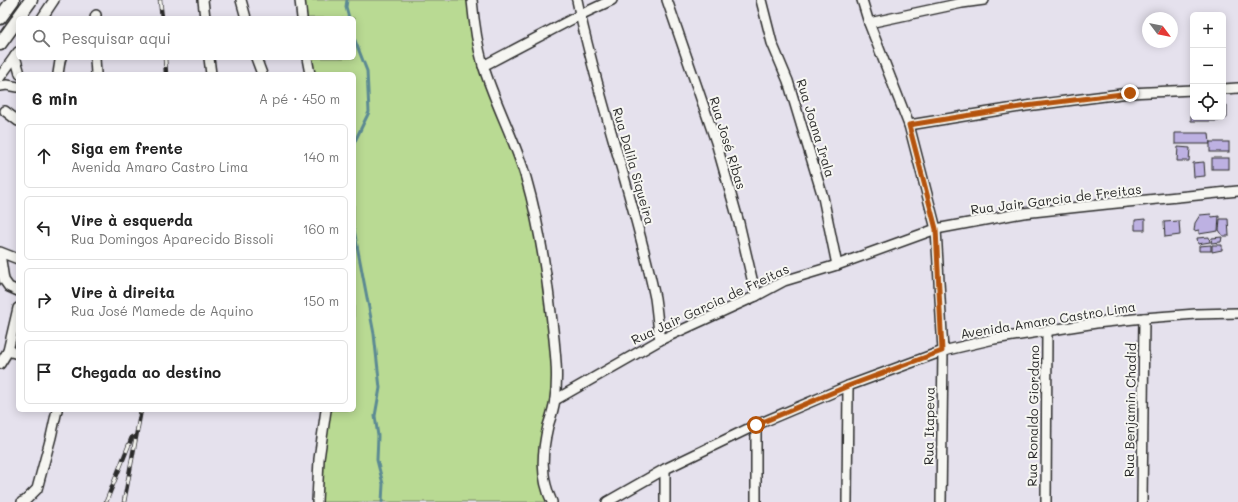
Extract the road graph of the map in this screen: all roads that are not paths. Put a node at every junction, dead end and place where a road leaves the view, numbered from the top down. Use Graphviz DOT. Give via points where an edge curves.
graph roads {
  1 [pos="13,0"];
  2 [pos="31,0"];
  3 [pos="54,0"];
  4 [pos="203,0"];
  5 [pos="241,0"];
  6 [pos="300,0"];
  7 [pos="472,0"];
  8 [pos="577,0"];
  9 [pos="612,0"];
  10 [pos="667,0"];
  11 [pos="761,0"];
  12 [pos="862,0"];
  13 [pos="984,0"];
  14 [pos="580,15"];
  15 [pos="19,16"];
  16 [pos="43,16"];
  17 [pos="205,16"];
  18 [pos="245,16"];
  19 [pos="302,16"];
  20 [pos="0,18"];
  21 [pos="16,21"];
  22 [pos="869,23"];
  23 [pos="0,44"];
  24 [pos="16,55"];
  25 [pos="18,60"];
  26 [pos="60,60"];
  27 [pos="95,60"];
  28 [pos="209,60"];
  29 [pos="257,60"];
  30 [pos="308,60"];
  31 [pos="484,66"];
  32 [pos="20,72"];
  33 [pos="58,72"];
  34 [pos="96,72"];
  35 [pos="211,72"];
  36 [pos="261,72"];
  37 [pos="307,72"];
  38 [pos="0,77"];
  39 [pos="0,86"];
  40 [pos="16,87"];
  41 [pos="1238,88"];
  42 [pos="1226,89"];
  43 [pos="1190,90"];
  44 [pos="5,111"];
  45 [pos="16,119"];
  46 [pos="909,125"];
  47 [pos="1238,191"];
  48 [pos="936,229"];
  49 [pos="0,253"];
  50 [pos="16,258"];
  51 [pos="837,265"];
  52 [pos="16,290"];
  53 [pos="756,296"];
  54 [pos="1238,313"];
  55 [pos="16,317"];
  56 [pos="1144,318"];
  57 [pos="1047,330"];
  58 [pos="660,340"];
  59 [pos="8,351"];
  60 [pos="942,351"];
  61 [pos="16,353"];
  62 [pos="0,364"];
  63 [pos="848,386"];
  64 [pos="555,400"];
  65 [pos="57,412"];
  66 [pos="326,412"];
  67 [pos="756,425"];
  68 [pos="665,469"];
  69 [pos="22,502"];
  70 [pos="317,502"];
  71 [pos="552,502"];
  72 [pos="607,502"];
  73 [pos="665,502"];
  74 [pos="756,502"];
  75 [pos="847,502"];
  76 [pos="941,502"];
  77 [pos="1046,502"];
  78 [pos="1142,502"];
  1 -- 20 [label="main road"];
  2 -- 15 [label="main road"];
  3 -- 16 [label="street"];
  4 -- 17 [label="street"];
  5 -- 18 [label="street"];
  6 -- 19 [label="street"];
  7 -- 31 [label="street" via="476,34"];
  8 -- 14 [label="street, Rua Dalila Siqueira"];
  9 -- 14 [label="street"];
  10 -- 53 [label="street, Rua José Ribas" via="716,142"];
  11 -- 51 [label="street, Rua Joana Irala" via="772,43 788,81 823,197"];
  12 -- 22 [label="street, Rua Itapeva"];
  13 -- 22 [label="street"];
  14 -- 31 [label="street"];
  14 -- 58 [label="street, Rua Dalila Siqueira" via="607,120 636,217 655,299"];
  21 -- 23 [label="main road"];
  22 -- 46 [label="street, Rua Itapeva"];
  24 -- 38 [label="street"];
  25 -- 32 [label="street"];
  26 -- 33 [label="street"];
  27 -- 34 [label="street"];
  28 -- 35 [label="street"];
  29 -- 36 [label="street"];
  30 -- 37 [label="street"];
  31 -- 64 [label="street" via="526,178 536,222 554,339 557,369"];
  39 -- 40 [label="street"];
  41 -- 42 [label="street"];
  43 -- 46 [label="street" via="1115,95 1026,106"];
  44 -- 45 [label="street"];
  46 -- 48 [label="street, Rua Itapeva"];
  47 -- 48 [label="street, Rua Jair Garcia de Freitas" via="1023,213"];
  48 -- 51 [label="street, Rua Jair Garcia de Freitas"];
  48 -- 60 [label="street, Rua Itapeva"];
  49 -- 50 [label="street"];
  49 -- 52 [label="street" via="4,280 9,287"];
  51 -- 53 [label="street, Rua Jair Garcia de Freitas" via="784,281"];
  53 -- 58 [label="street, Rua Jair Garcia de Freitas"];
  54 -- 56 [label="street, Avenida Amaro Castro Lima"];
  55 -- 59 [label="street"];
  56 -- 57 [label="street, Avenida Amaro Castro Lima"];
  56 -- 78 [label="street, Rua Benjamin Chadid"];
  57 -- 60 [label="street, Avenida Amaro Castro Lima"];
  57 -- 77 [label="street, Rua Ronaldo Giordano"];
  58 -- 64 [label="street, Rua Jair Garcia de Freitas"];
  59 -- 61 [label="street"];
  59 -- 62 [label="street"];
  60 -- 63 [label="street, Avenida Amaro Castro Lima"];
  60 -- 76 [label="street, Rua Itapeva"];
  63 -- 67 [label="street, Avenida Amaro Castro Lima"];
  63 -- 75 [label="street"];
  64 -- 71 [label="street" via="543,454 543,473"];
  65 -- 69 [label="street" via="37,489"];
  66 -- 70 [label="street" via="319,459"];
  67 -- 68 [label="street, Avenida Amaro Castro Lima"];
  67 -- 74 [label="street"];
  68 -- 72 [label="street, Avenida Amaro Castro Lima"];
  68 -- 73 [label="street"];
}
